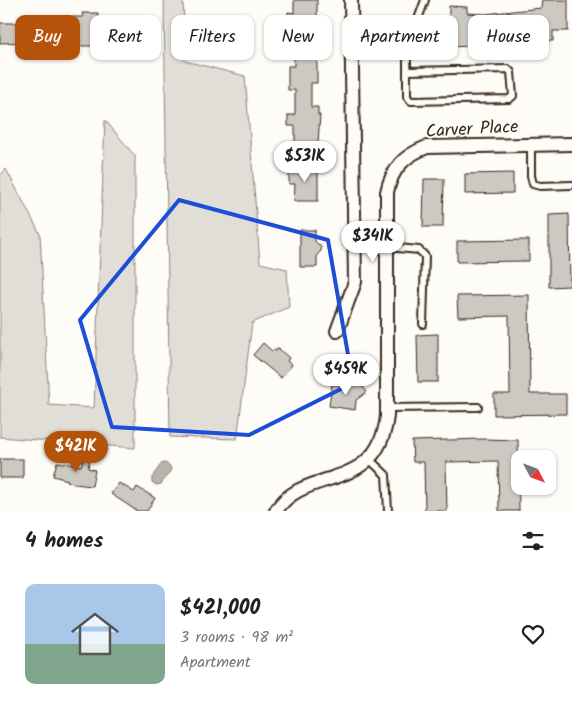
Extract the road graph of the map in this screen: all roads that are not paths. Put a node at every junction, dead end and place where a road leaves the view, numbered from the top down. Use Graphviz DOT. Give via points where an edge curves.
graph roads {
  1 [pos="351,0"];
  2 [pos="425,0"];
  3 [pos="407,71"];
  4 [pos="531,144"];
  5 [pos="572,144"];
  6 [pos="572,185"];
  7 [pos="387,247"];
  8 [pos="424,324"];
  9 [pos="337,331"];
  10 [pos="478,407"];
  11 [pos="387,408"];
  12 [pos="368,458"];
  13 [pos="276,511"];
  14 [pos="388,511"];
  1 -- 9 [label="street" via="355,282"];
  2 -- 3 [label="lane" via="407,49"];
  3 -- 3 [label="lane" via="407,97 412,100 509,99 513,96 512,72 508,69"];
  4 -- 5 [label="street, Carver Place"];
  4 -- 6 [label="lane" via="533,184"];
  4 -- 7 [label="street, Carver Place" via="439,145 416,151 405,158 390,179 387,192"];
  7 -- 8 [label="lane" via="419,250 425,256"];
  7 -- 11 [label="street, Carver Place"];
  10 -- 11 [label="lane"];
  11 -- 12 [label="street, Carver Place" via="382,439"];
  12 -- 13 [label="street, Carver Place" via="352,471 299,491"];
  12 -- 14 [label="lane" via="386,474"];
}
